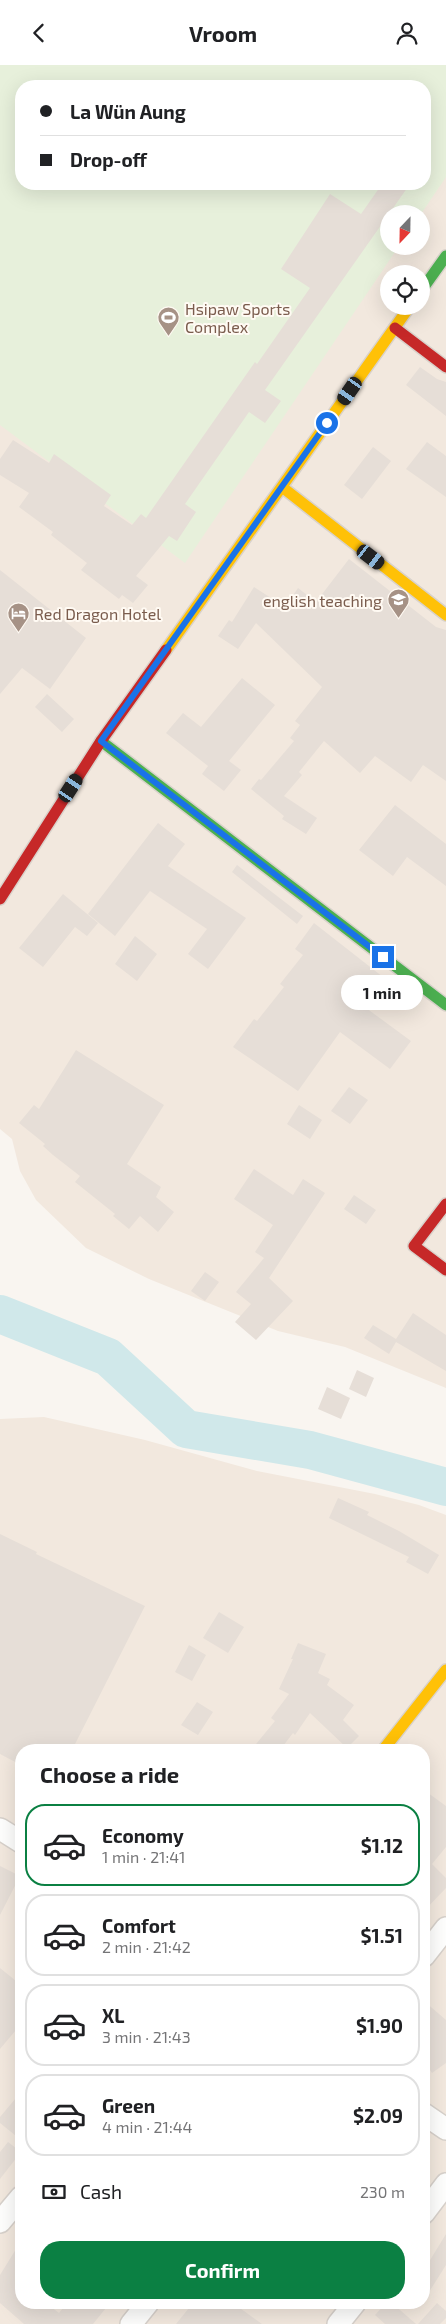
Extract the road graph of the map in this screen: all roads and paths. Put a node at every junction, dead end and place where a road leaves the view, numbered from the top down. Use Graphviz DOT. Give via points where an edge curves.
graph roads {
  1 [pos="446,256"];
  2 [pos="430,278"];
  3 [pos="404,315"];
  4 [pos="395,328"];
  5 [pos="446,367"];
  6 [pos="282,487"];
  7 [pos="446,615"];
  8 [pos="101,741"];
  9 [pos="0,899"];
  10 [pos="446,1005"];
  11 [pos="446,1204"];
  12 [pos="446,1270"];
  13 [pos="446,1670"];
  14 [pos="388,1744"];
  15 [pos="0,1829"];
  16 [pos="15,1838"];
  17 [pos="446,1928"];
  18 [pos="430,1948"];
  19 [pos="430,2118"];
  20 [pos="446,2129"];
  21 [pos="446,2185"];
  22 [pos="15,2204"];
  23 [pos="430,2205"];
  24 [pos="0,2222"];
  25 [pos="143,2309"];
  26 [pos="350,2309"];
  27 [pos="131,2324"];
  28 [pos="338,2324"];
  1 -- 2 [label="street"];
  3 -- 4 [label="street"];
  4 -- 5 [label="street"];
  4 -- 6 [label="street"];
  6 -- 7 [label="street"];
  6 -- 8 [label="street"];
  8 -- 9 [label="street"];
  8 -- 10 [label="street"];
  11 -- 12 [label="street" via="414,1246"];
  13 -- 14 [label="street"];
  15 -- 16 [label="street"];
  17 -- 18 [label="street"];
  19 -- 20 [label="street"];
  21 -- 23 [label="street"];
  22 -- 24 [label="street"];
  25 -- 27 [label="street"];
  26 -- 28 [label="street"];
}
